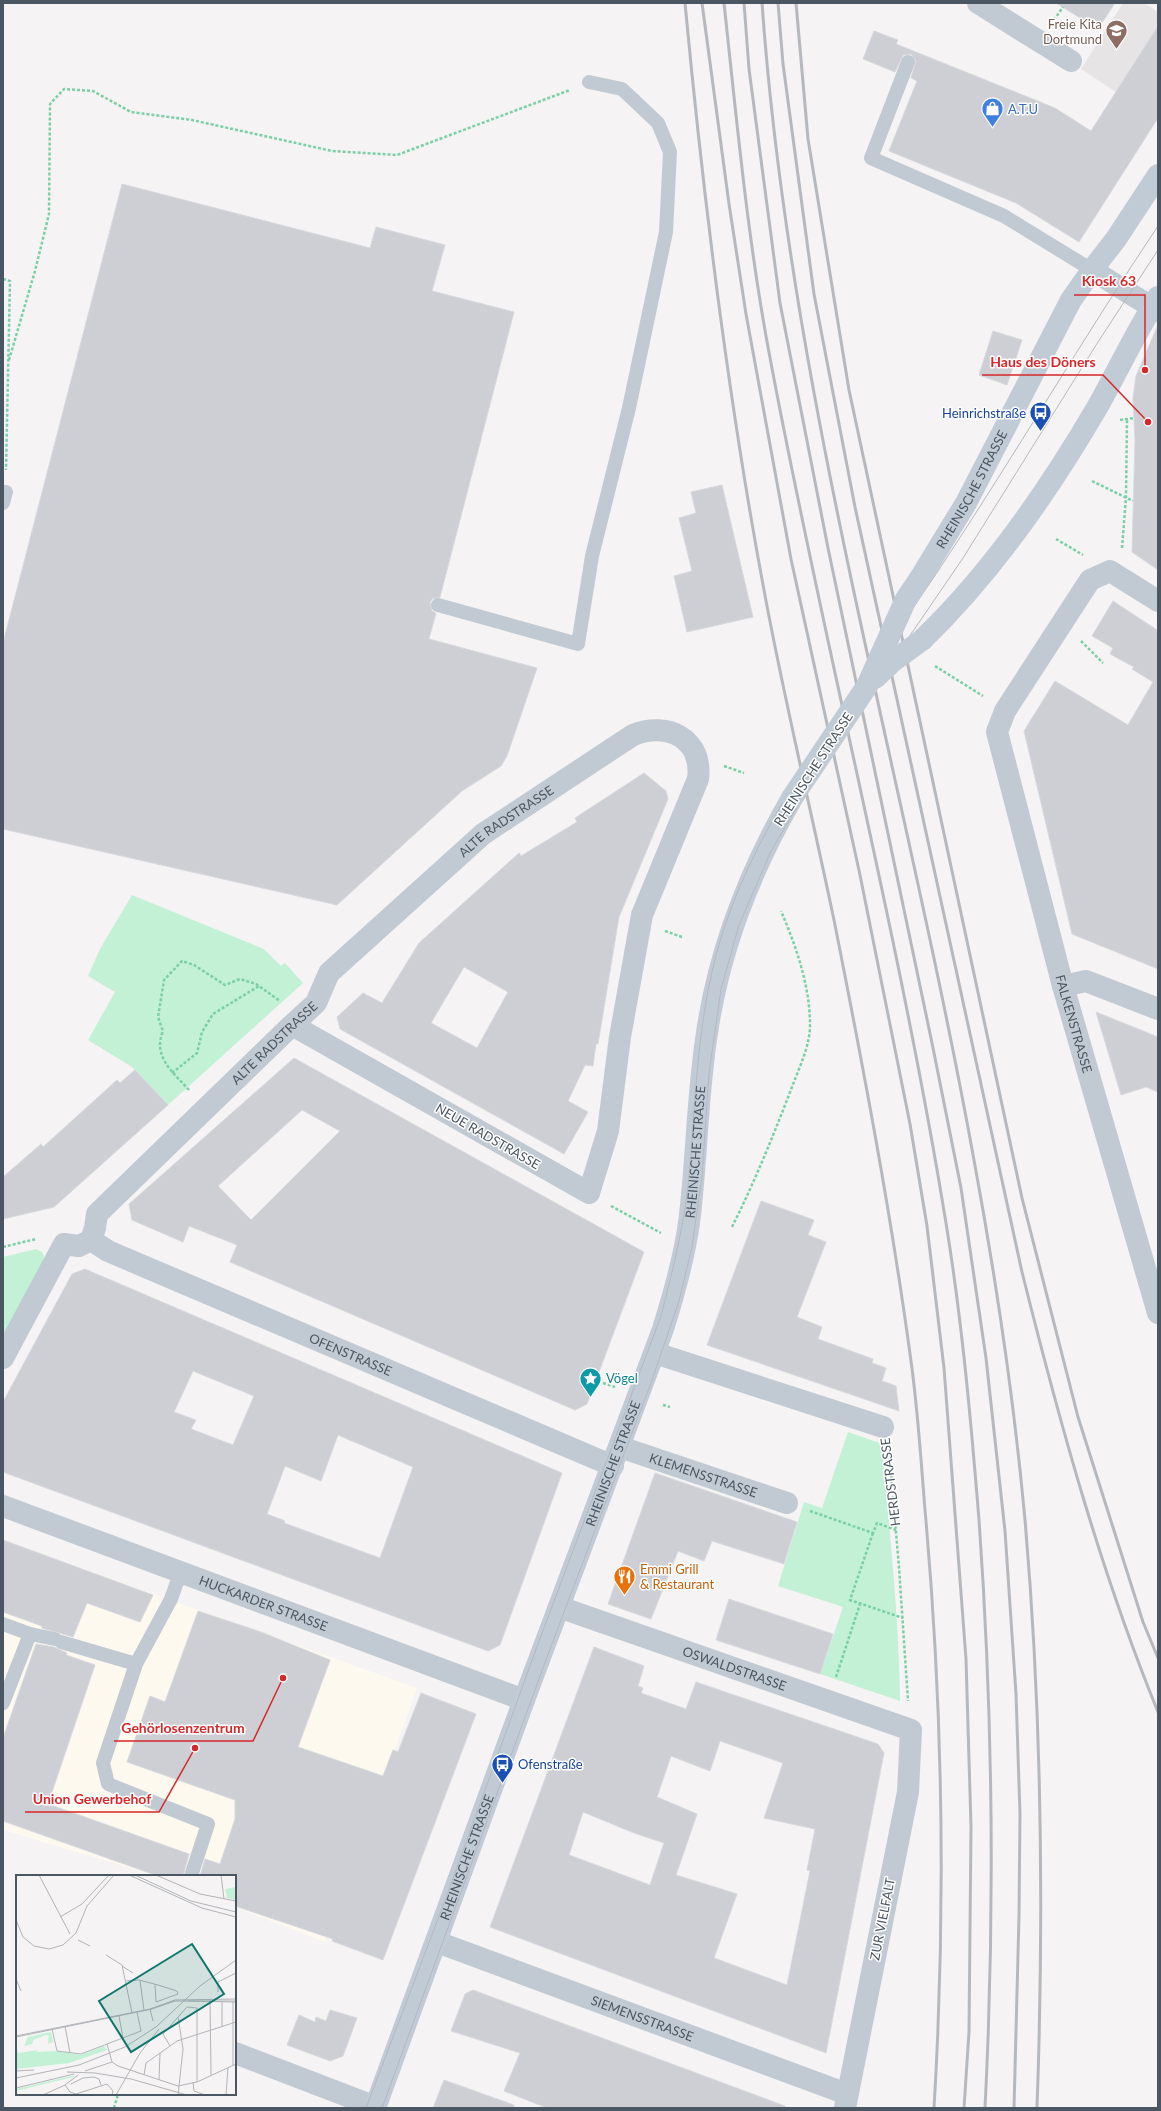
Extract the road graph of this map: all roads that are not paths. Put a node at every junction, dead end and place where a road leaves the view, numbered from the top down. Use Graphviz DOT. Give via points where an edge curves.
graph roads {
  1 [pos="978,3"];
  2 [pos="1071,61"];
  3 [pos="908,62"];
  4 [pos="590,82"];
  5 [pos="1158,175"];
  6 [pos="1092,270"];
  7 [pos="1156,305"];
  8 [pos="1158,601"];
  9 [pos="438,605"];
  10 [pos="867,686"];
  11 [pos="1062,986"];
  12 [pos="1158,1009"];
  13 [pos="292,1025"];
  14 [pos="589,1193"];
  15 [pos="91,1240"];
  16 [pos="1158,1313"];
  17 [pos="655,1353"];
  18 [pos="3,1358"];
  19 [pos="883,1427"];
  20 [pos="616,1457"];
  21 [pos="787,1503"];
  22 [pos="3,1506"];
  23 [pos="181,1571"];
  24 [pos="559,1607"];
  25 [pos="3,1624"];
  26 [pos="30,1634"];
  27 [pos="136,1664"];
  28 [pos="524,1700"];
  29 [pos="3,1703"];
  30 [pos="911,1730"];
  31 [pos="191,1875"];
  32 [pos="437,1942"];
  33 [pos="236,2053"];
  34 [pos="846,2101"];
  35 [pos="375,2108"];
  1 -- 2 [label="street"];
  3 -- 6 [label="lane" via="871,158 1004,216"];
  4 -- 9 [label="lane" via="622,89 658,123 670,152 666,232 629,408 592,556 578,644"];
  5 -- 6 [label="main road, RHEINISCHE STRASSE" via="1116,239"];
  6 -- 7 [label="street"];
  6 -- 10 [label="main road, RHEINISCHE STRASSE, bridge" via="1071,300 966,503 906,599"];
  7 -- 10 [label="main road, RHEINISCHE STRASSE, bridge" via="1061,467 1001,552 929,633"];
  8 -- 11 [label="street, FALKENSTRASSE" via="1110,570 1090,580 1005,711 996,732"];
  10 -- 17 [label="main road, RHEINISCHE STRASSE, bridge" via="792,798 774,830 733,923 715,988 707,1033 693,1191 684,1246 674,1295"];
  11 -- 12 [label="street" via="1086,981"];
  11 -- 16 [label="street, FALKENSTRASSE"];
  13 -- 14 [label="street, NEUE RADSTRASSE"];
  13 -- 14 [label="street, ALTE RADSTRASSE" via="316,1003 329,973 484,834 633,735 661,730 682,737 697,756 699,768 694,790 642,915 620,1037 608,1131"];
  13 -- 15 [label="street, ALTE RADSTRASSE" via="97,1214"];
  15 -- 18 [label="street" via="80,1246 64,1244"];
  15 -- 20 [label="street, OFENSTRASSE" via="115,1254"];
  17 -- 19 [label="street, HERDSTRASSE"];
  17 -- 20 [label="main road, RHEINISCHE STRASSE"];
  20 -- 21 [label="street, KLEMENSSTRASSE"];
  20 -- 24 [label="main road, RHEINISCHE STRASSE"];
  22 -- 23 [label="street, HUCKARDER STRASSE"];
  23 -- 27 [label="lane" via="171,1599"];
  23 -- 28 [label="street, HUCKARDER STRASSE"];
  24 -- 28 [label="main road, RHEINISCHE STRASSE"];
  24 -- 30 [label="street, OSWALDSTRASSE"];
  25 -- 26 [label="lane"];
  26 -- 27 [label="lane"];
  26 -- 29 [label="lane"];
  27 -- 31 [label="lane" via="103,1763 108,1784 208,1824"];
  28 -- 32 [label="main road, RHEINISCHE STRASSE"];
  30 -- 34 [label="street, ZUR VIELFALT" via="908,1792"];
  32 -- 34 [label="street, SIEMENSSTRASSE"];
  32 -- 35 [label="main road, RHEINISCHE STRASSE"];
  33 -- 35 [label="street"];
}
